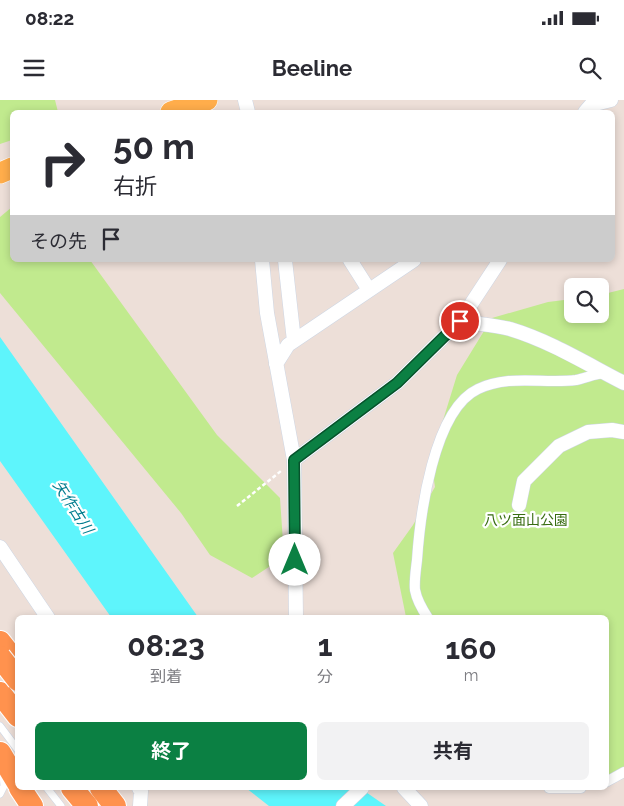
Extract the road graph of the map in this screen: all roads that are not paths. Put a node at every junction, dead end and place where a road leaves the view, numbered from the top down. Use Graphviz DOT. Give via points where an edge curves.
graph roads {
  1 [pos="207,100"];
  2 [pos="612,100"];
  3 [pos="177,110"];
  4 [pos="587,110"];
  5 [pos="262,262"];
  6 [pos="285,262"];
  7 [pos="351,262"];
  8 [pos="411,262"];
  9 [pos="499,262"];
  10 [pos="369,290"];
  11 [pos="460,321"];
  12 [pos="294,341"];
  13 [pos="276,364"];
  14 [pos="604,372"];
  15 [pos="624,375"];
  16 [pos="624,383"];
  17 [pos="624,432"];
  18 [pos="294,460"];
  19 [pos="519,505"];
  20 [pos="0,547"];
  21 [pos="46,615"];
  22 [pos="296,615"];
  23 [pos="426,615"];
  24 [pos="0,642"];
  25 [pos="0,657"];
  26 [pos="15,662"];
  27 [pos="15,676"];
  28 [pos="15,676"];
  29 [pos="0,686"];
  30 [pos="0,693"];
  31 [pos="15,712"];
  32 [pos="0,726"];
  33 [pos="15,746"];
  34 [pos="0,753"];
  35 [pos="0,757"];
  36 [pos="624,772"];
  37 [pos="15,778"];
  38 [pos="609,780"];
  39 [pos="21,790"];
  40 [pos="48,790"];
  41 [pos="74,790"];
  42 [pos="103,790"];
  43 [pos="140,790"];
  44 [pos="360,790"];
  45 [pos="406,790"];
  46 [pos="0,794"];
  47 [pos="32,806"];
  48 [pos="61,806"];
  49 [pos="87,806"];
  50 [pos="115,806"];
  51 [pos="140,806"];
  52 [pos="343,806"];
  53 [pos="421,806"];
  1 -- 3 [label="main road"];
  2 -- 4 [label="street" via="591,105"];
  5 -- 13 [label="street"];
  6 -- 12 [label="street"];
  7 -- 10 [label="street"];
  8 -- 10 [label="street"];
  9 -- 11 [label="street"];
  10 -- 12 [label="street"];
  11 -- 14 [label="street" via="524,334"];
  11 -- 18 [label="street" via="397,383"];
  12 -- 13 [label="street"];
  13 -- 18 [label="street"];
  14 -- 15 [label="street"];
  14 -- 16 [label="street"];
  14 -- 23 [label="street" via="576,380 506,381 479,388 467,396 454,412 437,447 420,522 415,589 418,604"];
  17 -- 19 [label="street" via="588,432 560,446 524,481"];
  18 -- 22 [label="street"];
  20 -- 21 [label="street"];
  24 -- 26 [label="highway"];
  25 -- 27 [label="highway, bridge"];
  28 -- 29 [label="street"];
  30 -- 31 [label="highway"];
  32 -- 33 [label="lane"];
  34 -- 37 [label="highway"];
  35 -- 46 [label="lane" via="4,786"];
  36 -- 38 [label="street"];
  39 -- 47 [label="highway"];
  40 -- 48 [label="lane"];
  41 -- 49 [label="highway"];
  42 -- 50 [label="highway"];
  43 -- 51 [label="street"];
  44 -- 52 [label="street"];
  45 -- 53 [label="street"];
}
